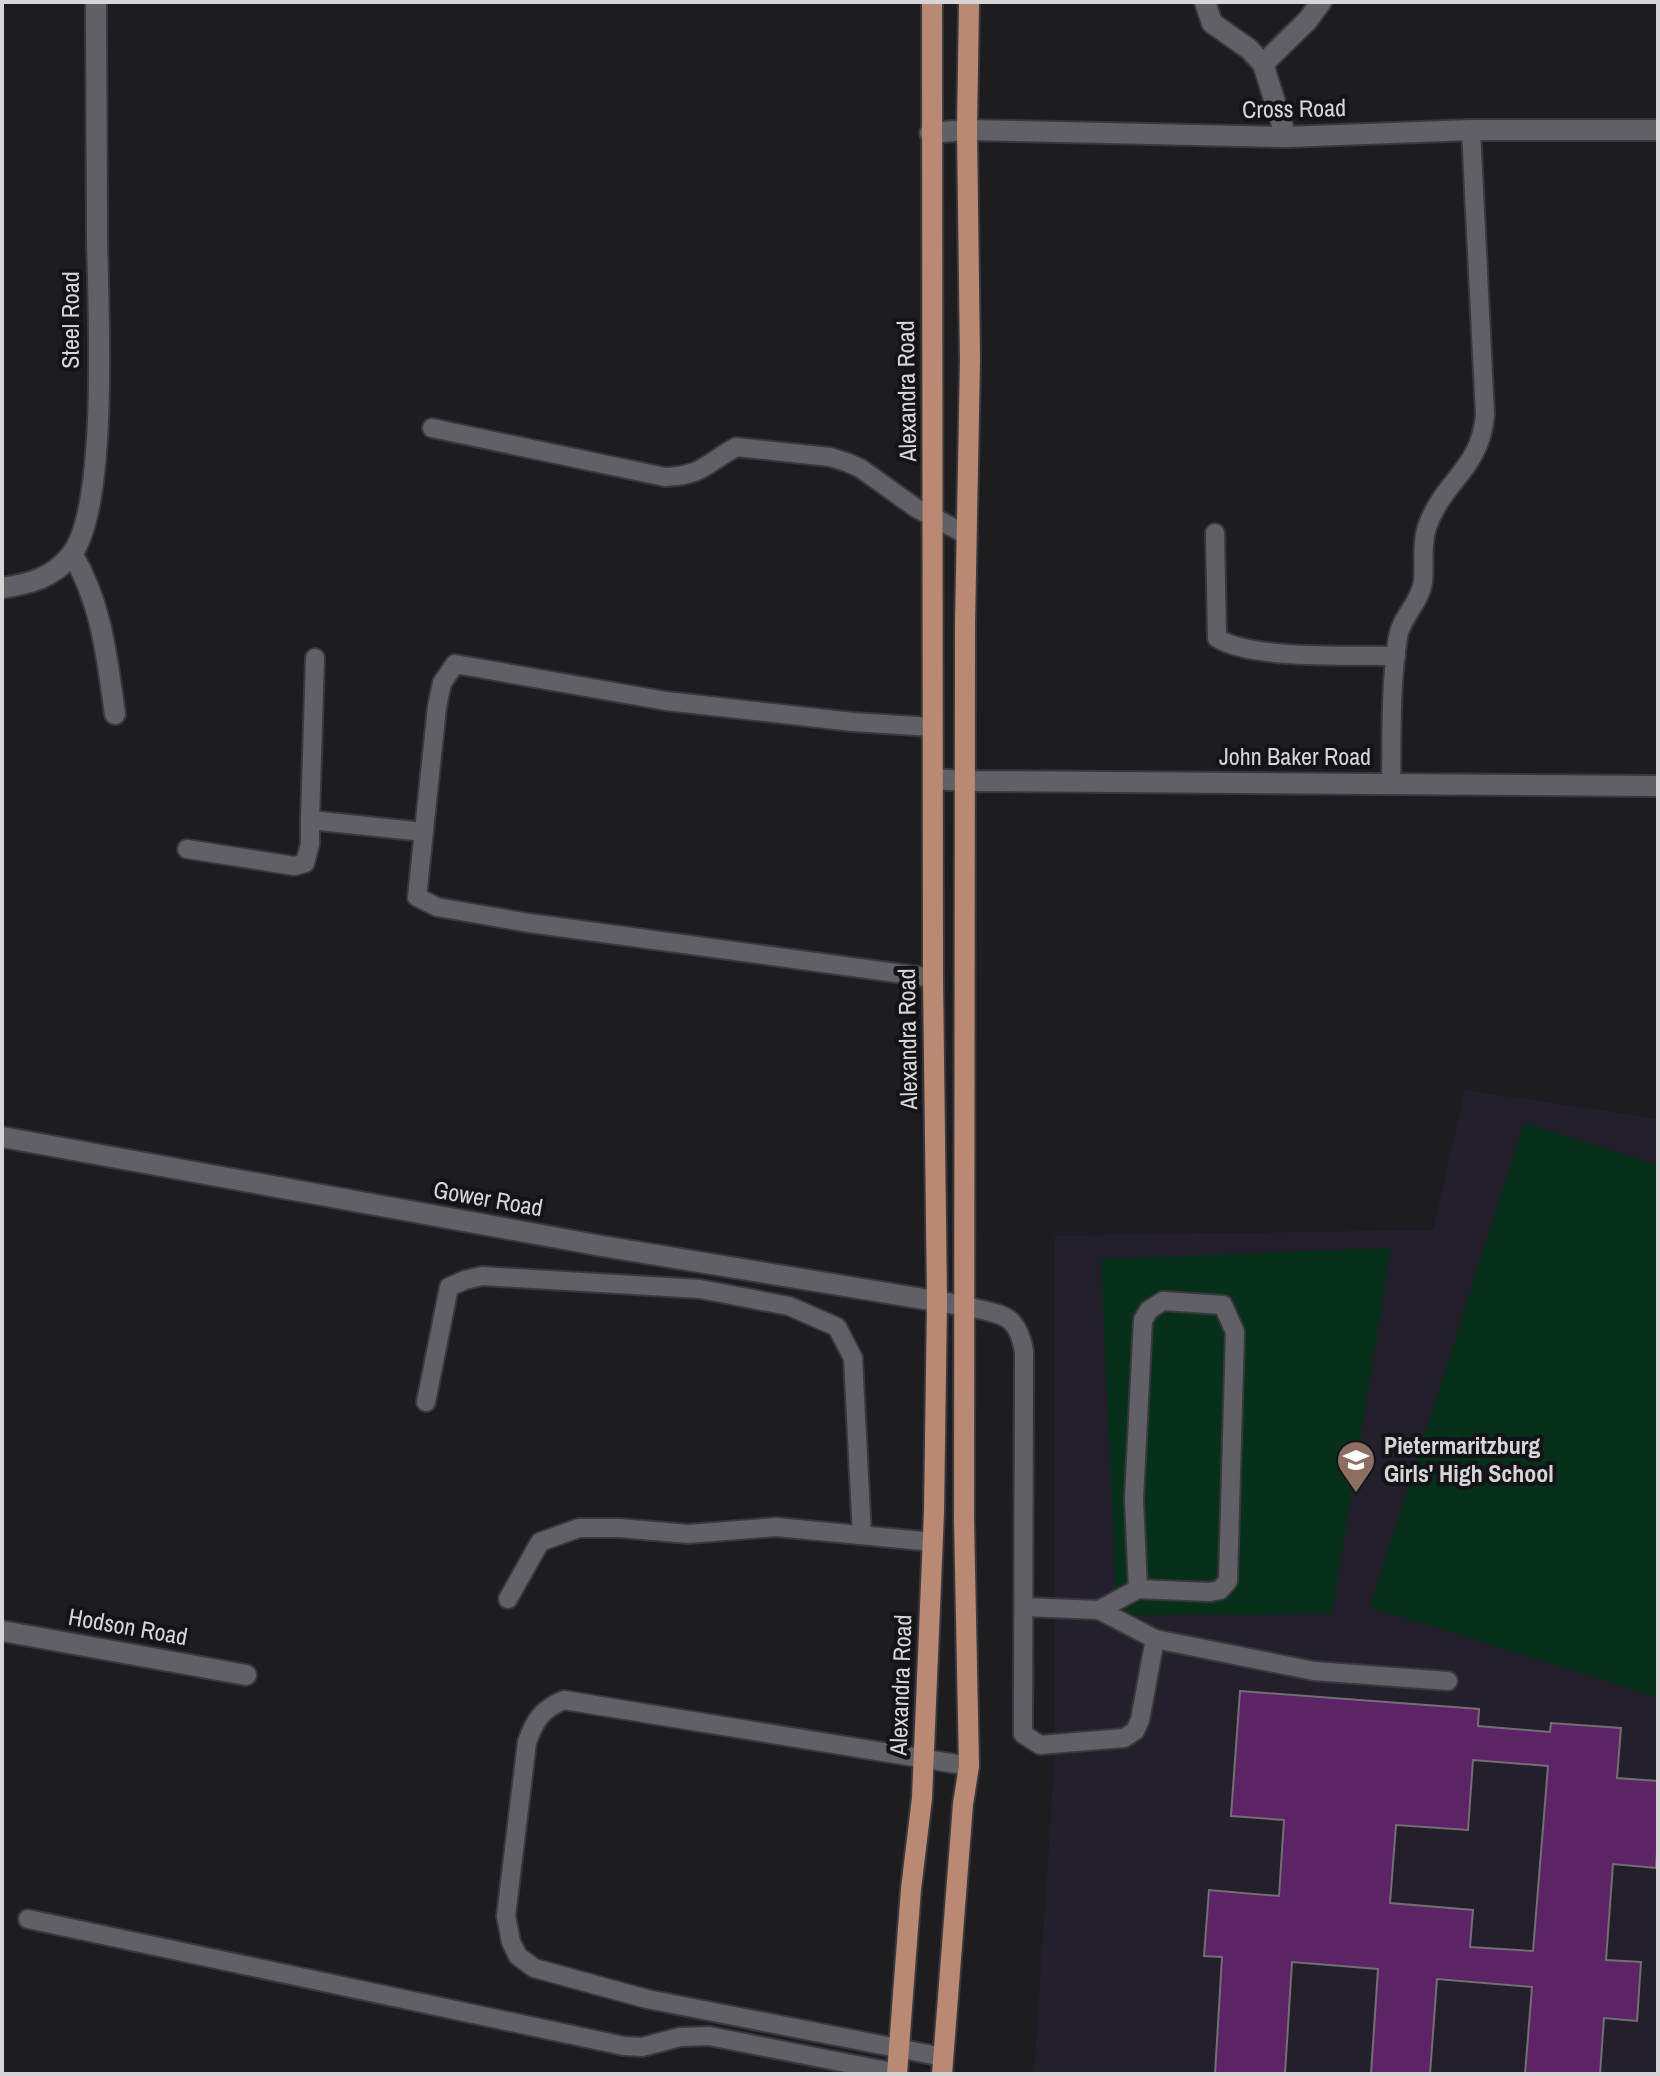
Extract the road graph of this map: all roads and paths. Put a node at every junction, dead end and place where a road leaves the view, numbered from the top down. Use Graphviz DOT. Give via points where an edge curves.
graph roads {
  1 [pos="96,2"];
  2 [pos="932,2"];
  3 [pos="969,2"];
  4 [pos="1205,2"];
  5 [pos="1321,2"];
  6 [pos="1263,64"];
  7 [pos="967,130"];
  8 [pos="1471,130"];
  9 [pos="1658,130"];
  10 [pos="930,133"];
  11 [pos="1286,137"];
  12 [pos="432,428"];
  13 [pos="935,517"];
  14 [pos="1215,533"];
  15 [pos="967,535"];
  16 [pos="72,554"];
  17 [pos="2,588"];
  18 [pos="1396,656"];
  19 [pos="315,658"];
  20 [pos="115,714"];
  21 [pos="933,727"];
  22 [pos="933,779"];
  23 [pos="967,781"];
  24 [pos="1391,784"];
  25 [pos="1658,786"];
  26 [pos="310,820"];
  27 [pos="424,832"];
  28 [pos="187,849"];
  29 [pos="933,978"];
  30 [pos="2,1137"];
  31 [pos="937,1300"];
  32 [pos="966,1306"];
  33 [pos="426,1402"];
  34 [pos="862,1535"];
  35 [pos="933,1542"];
  36 [pos="1138,1589"];
  37 [pos="508,1599"];
  38 [pos="1025,1607"];
  39 [pos="1099,1610"];
  40 [pos="2,1631"];
  41 [pos="1155,1639"];
  42 [pos="246,1675"];
  43 [pos="1448,1681"];
  44 [pos="924,1757"];
  45 [pos="969,1766"];
  46 [pos="28,1919"];
  47 [pos="901,2048"];
  48 [pos="942,2065"];
  49 [pos="897,2074"];
  1 -- 16 [label="street, Steel Road" via="97,446 87,521"];
  2 -- 10 [label="main road, Alexandra Road"];
  3 -- 7 [label="main road"];
  4 -- 6 [label="street" via="1212,23"];
  5 -- 6 [label="street"];
  6 -- 11 [label="street"];
  7 -- 10 [label="street, Cross Road"];
  7 -- 11 [label="street, Cross Road"];
  7 -- 15 [label="main road"];
  8 -- 9 [label="street, Cross Road"];
  8 -- 11 [label="street, Cross Road"];
  8 -- 18 [label="lane" via="1483,437 1472,461 1436,505 1425,531 1423,581 1398,633"];
  10 -- 13 [label="main road, Alexandra Road"];
  12 -- 13 [label="lane" via="665,477 707,468 736,447 830,457 860,468"];
  13 -- 15 [label="lane"];
  13 -- 21 [label="main road, Alexandra Road"];
  14 -- 18 [label="lane" via="1217,638 1268,652"];
  15 -- 23 [label="main road"];
  16 -- 17 [label="street, Steel Road" via="34,584"];
  16 -- 20 [label="street" via="86,576 103,635"];
  18 -- 24 [label="lane"];
  19 -- 26 [label="lane"];
  21 -- 22 [label="main road, Alexandra Road"];
  21 -- 27 [label="lane" via="666,701 455,664 442,683 437,707"];
  22 -- 23 [label="street, John Baker Road"];
  22 -- 29 [label="main road, Alexandra Road"];
  23 -- 24 [label="street, John Baker Road"];
  23 -- 32 [label="main road"];
  24 -- 25 [label="street, John Baker Road"];
  26 -- 27 [label="lane"];
  26 -- 28 [label="lane" via="305,863 294,866"];
  27 -- 29 [label="lane" via="417,897 437,907"];
  29 -- 31 [label="main road, Alexandra Road"];
  30 -- 31 [label="street, Gower Road" via="602,1246"];
  31 -- 32 [label="street, Gower Road"];
  31 -- 35 [label="main road, Alexandra Road"];
  32 -- 38 [label="lane" via="1009,1317 1023,1341"];
  32 -- 45 [label="main road"];
  33 -- 34 [label="lane" via="449,1287 465,1280 482,1276 700,1289 789,1306 837,1327 853,1358"];
  34 -- 35 [label="lane"];
  34 -- 37 [label="lane" via="776,1527 688,1534 579,1528 540,1542"];
  35 -- 44 [label="main road, Alexandra Road"];
  36 -- 36 [label="lane" via="1210,1592 1228,1581 1235,1332 1223,1305 1163,1301 1143,1320 1134,1499"];
  36 -- 39 [label="lane"];
  38 -- 39 [label="lane"];
  38 -- 41 [label="lane" via="1023,1734 1040,1745 1124,1738 1135,1731"];
  39 -- 41 [label="lane"];
  40 -- 42 [label="street, Hodson Road"];
  41 -- 43 [label="lane" via="1314,1671"];
  44 -- 45 [label="lane"];
  44 -- 47 [label="main road, Alexandra Road"];
  44 -- 47 [label="lane" via="564,1700 547,1707 527,1742 506,1916 518,1956 534,1968 647,1999"];
  45 -- 48 [label="main road"];
  46 -- 49 [label="lane" via="624,2046 709,2036"];
  47 -- 48 [label="lane"];
  47 -- 49 [label="main road, Alexandra Road"];
}
